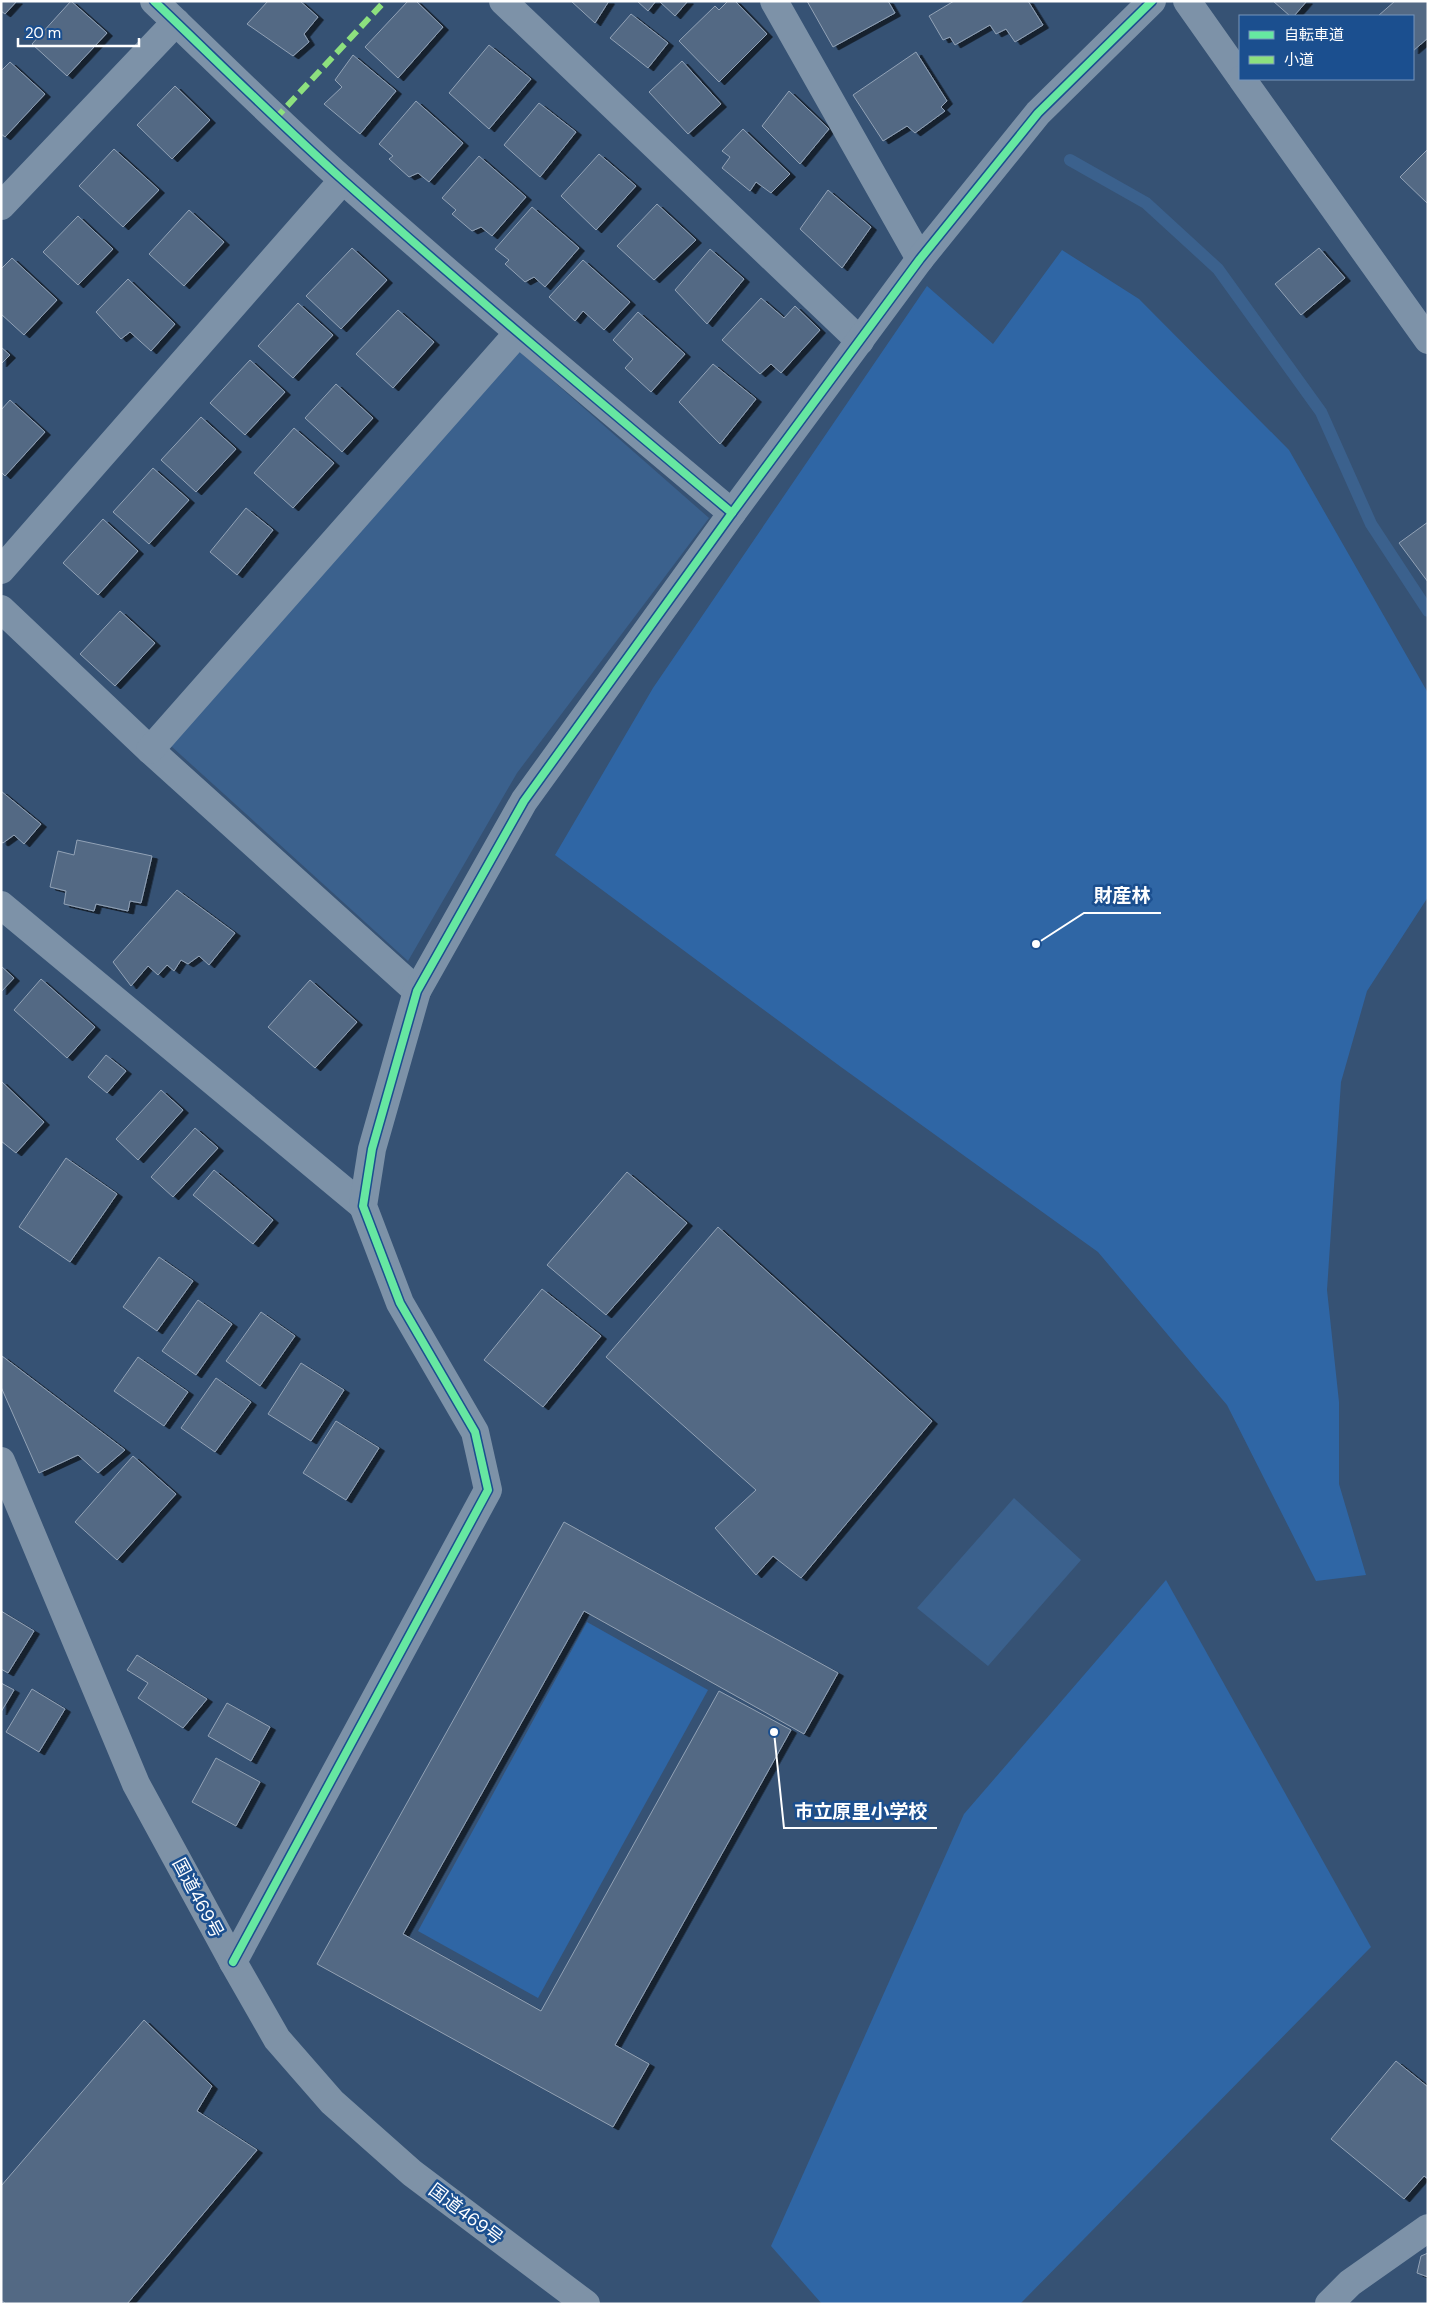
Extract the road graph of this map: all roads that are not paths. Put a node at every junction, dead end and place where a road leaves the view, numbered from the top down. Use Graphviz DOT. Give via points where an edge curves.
graph roads {
  1 [pos="154,1"];
  2 [pos="503,1"];
  3 [pos="774,1"];
  4 [pos="1152,1"];
  5 [pos="1187,1"];
  6 [pos="176,22"];
  7 [pos="1239,74"];
  8 [pos="1243,80"];
  9 [pos="343,180"];
  10 [pos="1,206"];
  11 [pos="920,260"];
  12 [pos="518,333"];
  13 [pos="1428,340"];
  14 [pos="860,341"];
  15 [pos="732,512"];
  16 [pos="1,570"];
  17 [pos="1,609"];
  18 [pos="150,750"];
  19 [pos="1,905"];
  20 [pos="417,991"];
  21 [pos="362,1206"];
  22 [pos="1,1461"];
  23 [pos="232,1962"];
  24 [pos="1428,2228"];
  25 [pos="586,2304"];
  26 [pos="1328,2304"];
  1 -- 6 [label="street"];
  2 -- 14 [label="street"];
  3 -- 11 [label="street"];
  4 -- 11 [label="street" via="1038,113"];
  5 -- 7 [label="street"];
  6 -- 9 [label="street"];
  6 -- 10 [label="street"];
  8 -- 13 [label="street"];
  9 -- 12 [label="street"];
  9 -- 16 [label="street"];
  11 -- 14 [label="street"];
  12 -- 15 [label="street"];
  12 -- 18 [label="street"];
  14 -- 15 [label="street"];
  15 -- 20 [label="street" via="524,802"];
  17 -- 18 [label="street"];
  18 -- 20 [label="street"];
  19 -- 21 [label="street"];
  20 -- 21 [label="street" via="372,1148"];
  21 -- 23 [label="street" via="400,1303 475,1432 488,1490"];
  22 -- 23 [label="highway, 国道469号" via="136,1784"];
  23 -- 25 [label="highway, 国道469号" via="277,2038 332,2102 412,2173"];
  24 -- 26 [label="street" via="1350,2282"];
}
